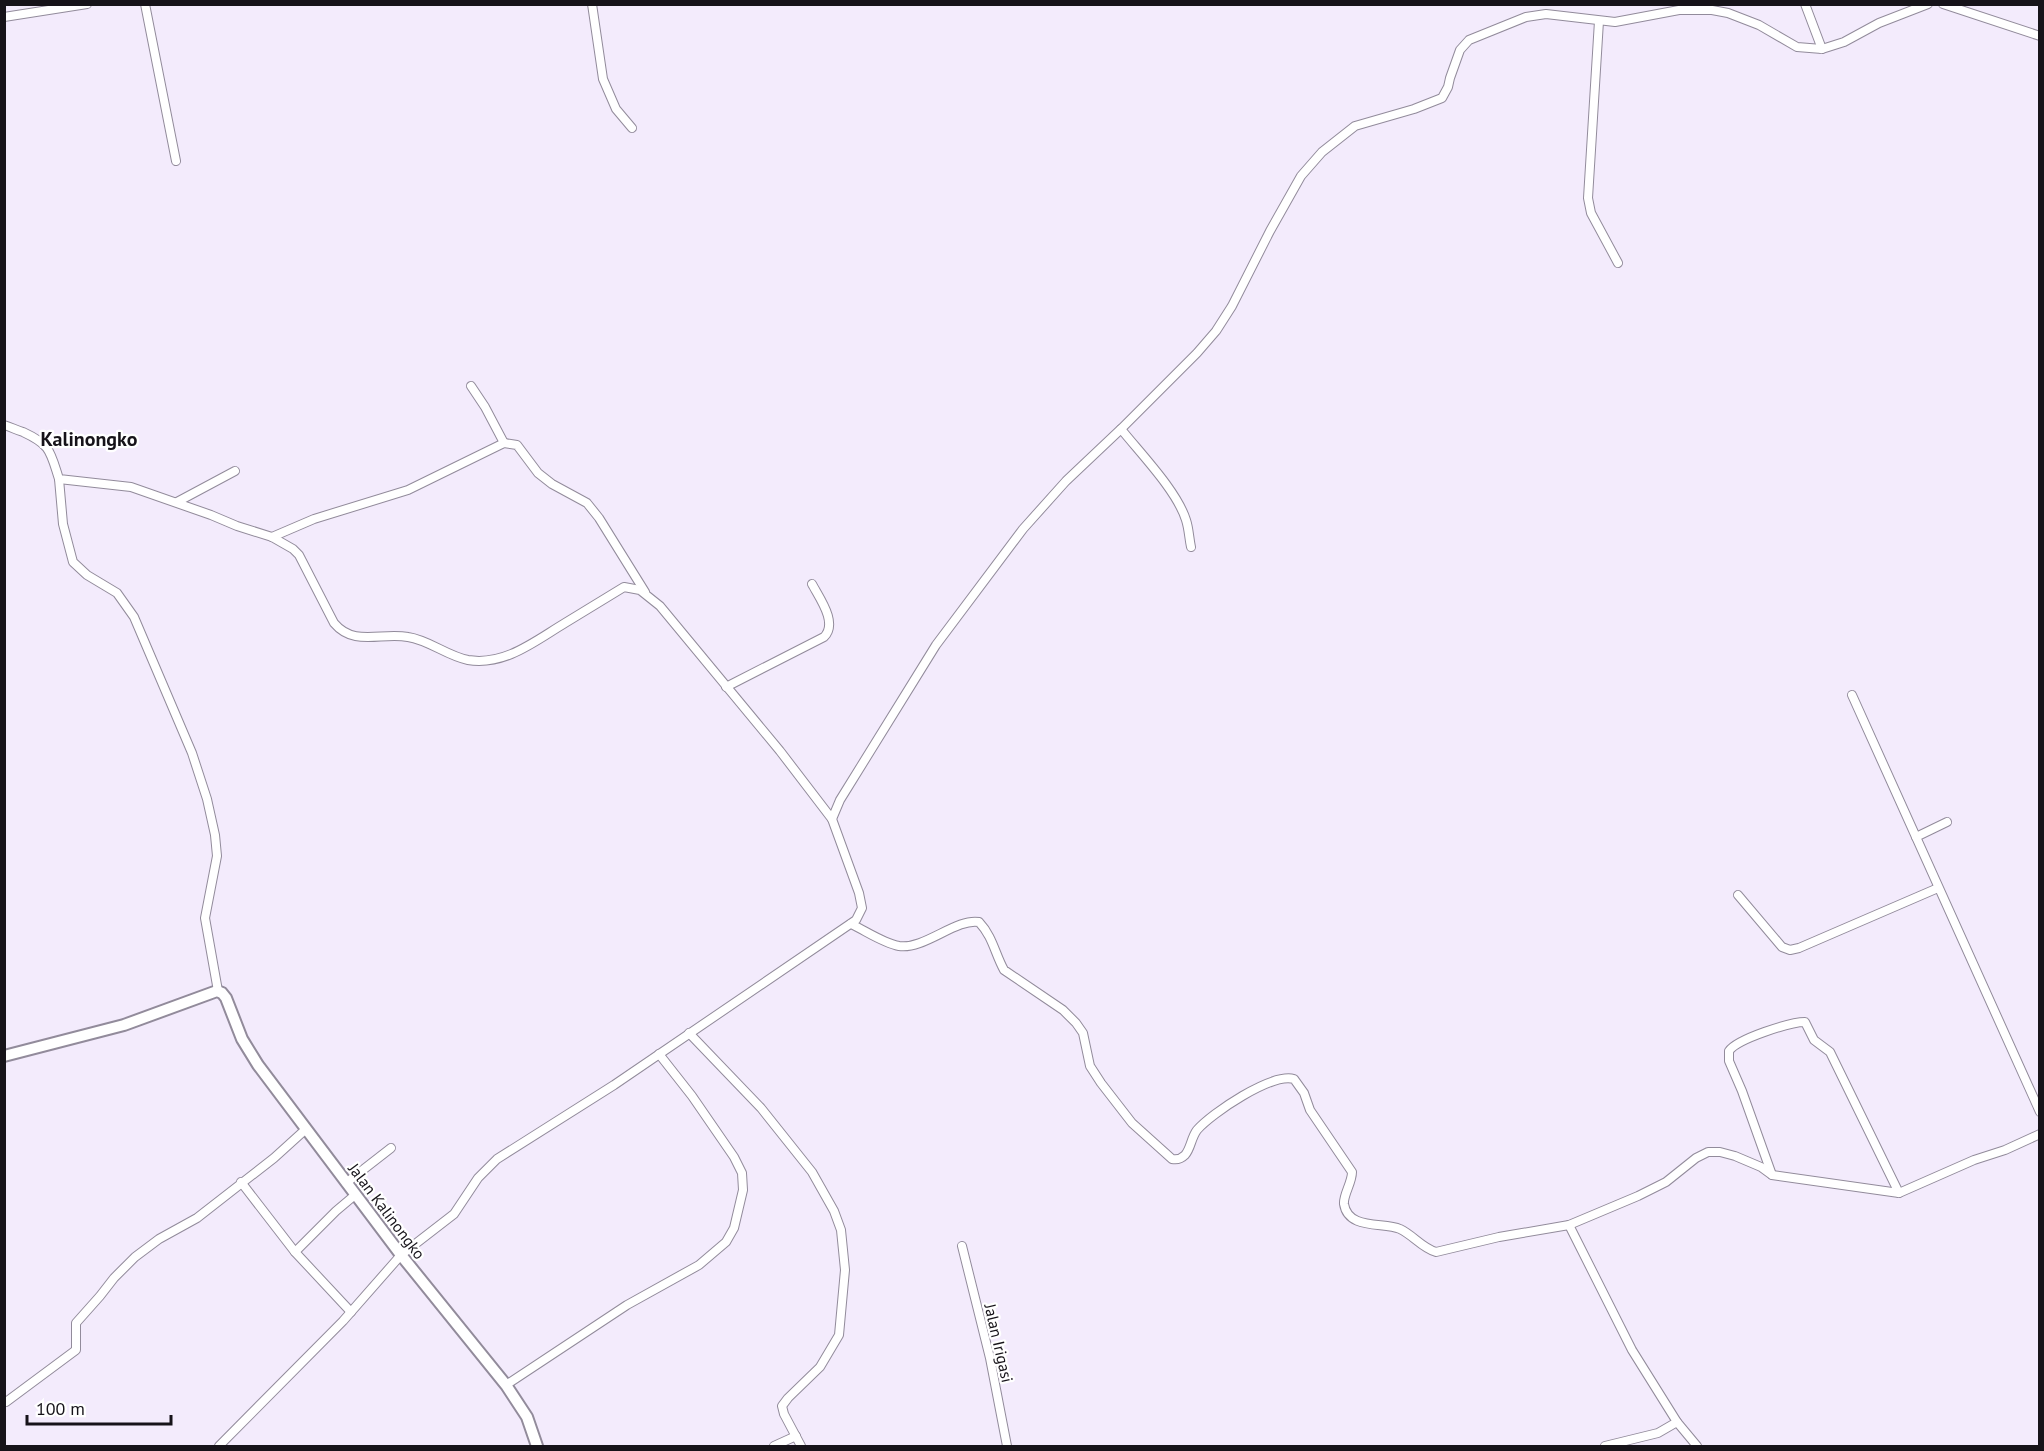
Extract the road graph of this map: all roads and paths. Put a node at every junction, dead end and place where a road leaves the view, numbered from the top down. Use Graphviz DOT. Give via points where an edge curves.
graph roads {
  1 [pos="87,4"];
  2 [pos="145,4"];
  3 [pos="592,4"];
  4 [pos="1805,4"];
  5 [pos="1928,4"];
  6 [pos="1942,4"];
  7 [pos="4,17"];
  8 [pos="1599,21"];
  9 [pos="2040,36"];
  10 [pos="1822,49"];
  11 [pos="632,128"];
  12 [pos="176,161"];
  13 [pos="1618,263"];
  14 [pos="471,386"];
  15 [pos="4,425"];
  16 [pos="1121,429"];
  17 [pos="504,443"];
  18 [pos="235,471"];
  19 [pos="59,479"];
  20 [pos="177,502"];
  21 [pos="272,537"];
  22 [pos="1191,548"];
  23 [pos="812,584"];
  24 [pos="646,593"];
  25 [pos="726,687"];
  26 [pos="1852,695"];
  27 [pos="832,819"];
  28 [pos="1947,822"];
  29 [pos="1916,837"];
  30 [pos="1938,888"];
  31 [pos="1738,895"];
  32 [pos="851,924"];
  33 [pos="218,991"];
  34 [pos="689,1033"];
  35 [pos="659,1054"];
  36 [pos="4,1056"];
  37 [pos="2040,1113"];
  38 [pos="306,1129"];
  39 [pos="2040,1134"];
  40 [pos="390,1148"];
  41 [pos="1772,1175"];
  42 [pos="241,1182"];
  43 [pos="346,1183"];
  44 [pos="1899,1193"];
  45 [pos="355,1195"];
  46 [pos="1569,1225"];
  47 [pos="962,1246"];
  48 [pos="295,1252"];
  49 [pos="401,1255"];
  50 [pos="351,1312"];
  51 [pos="506,1385"];
  52 [pos="6,1402"];
  53 [pos="1677,1422"];
  54 [pos="796,1436"];
  55 [pos="219,1446"];
  56 [pos="537,1446"];
  57 [pos="774,1446"];
  58 [pos="801,1446"];
  59 [pos="1007,1446"];
  60 [pos="1605,1446"];
  61 [pos="1697,1446"];
  1 -- 7 [label="street"];
  2 -- 12 [label="street"];
  3 -- 11 [label="street" via="603,79 616,109"];
  4 -- 10 [label="street"];
  5 -- 10 [label="street"];
  6 -- 9 [label="street"];
  8 -- 10 [label="street" via="1614,22 1679,10 1712,10 1759,25 1797,47"];
  8 -- 13 [label="street" via="1588,198 1591,213"];
  8 -- 16 [label="street" via="1546,14 1526,17 1476,36 1460,50 1442,98 1355,126 1335,140 1301,176 1216,331"];
  14 -- 17 [label="street"];
  15 -- 19 [label="street" via="44,443"];
  16 -- 22 [label="street" via="1182,509"];
  16 -- 27 [label="street" via="1045,504 957,615 840,800"];
  17 -- 21 [label="street" via="408,490 314,519"];
  17 -- 24 [label="street" via="517,445 538,473 587,503"];
  18 -- 20 [label="street"];
  19 -- 20 [label="street" via="131,487"];
  19 -- 33 [label="street" via="63,524 73,562 117,593 134,617 192,753 207,799 217,856 205,918"];
  20 -- 21 [label="street"];
  21 -- 24 [label="street" via="298,555 330,618 345,633 358,638 406,636 467,660 493,660 524,649 624,587"];
  23 -- 25 [label="street" via="827,613 829,632"];
  24 -- 25 [label="street"];
  25 -- 27 [label="street"];
  26 -- 29 [label="street"];
  27 -- 32 [label="street" via="862,908"];
  28 -- 29 [label="street"];
  29 -- 30 [label="street"];
  30 -- 31 [label="street" via="1790,950 1782,947"];
  30 -- 37 [label="street"];
  32 -- 34 [label="street"];
  32 -- 46 [label="street" via="900,946 930,939 968,921 979,922 991,936 1004,970 1076,1023 1083,1033 1090,1066 1101,1083 1132,1123 1172,1160 1185,1155 1198,1130 1218,1111 1253,1091 1292,1078 1352,1172 1344,1204 1358,1221 1400,1229 1436,1252"];
  33 -- 36 [label="street" via="124,1025"];
  33 -- 38 [label="street, Jalan Kalinongko" via="226,998 242,1039 258,1065"];
  34 -- 35 [label="street"];
  34 -- 54 [label="street" via="761,1108 812,1172 841,1230 845,1270 839,1335 820,1367 783,1404"];
  35 -- 49 [label="street" via="496,1159 450,1218"];
  35 -- 51 [label="street" via="742,1173 743,1190 734,1228 726,1242 699,1264 627,1305"];
  38 -- 42 [label="street"];
  38 -- 43 [label="street, Jalan Kalinongko"];
  39 -- 44 [label="street"];
  40 -- 43 [label="street"];
  41 -- 44 [label="street"];
  41 -- 44 [label="street" via="1729,1061 1729,1051 1740,1041 1805,1022 1814,1040 1830,1052"];
  41 -- 46 [label="street" via="1735,1155 1708,1152 1666,1182"];
  42 -- 48 [label="street"];
  42 -- 52 [label="street" via="197,1218 154,1242 128,1263 76,1323 76,1350"];
  43 -- 45 [label="street, Jalan Kalinongko"];
  45 -- 48 [label="street"];
  45 -- 49 [label="street, Jalan Kalinongko"];
  46 -- 53 [label="street" via="1632,1350"];
  47 -- 59 [label="street, Jalan Irigasi"];
  48 -- 50 [label="street"];
  49 -- 50 [label="street"];
  49 -- 51 [label="street, Jalan Kalinongko"];
  50 -- 55 [label="street"];
  51 -- 56 [label="street, Jalan Kalinongko" via="527,1417"];
  53 -- 60 [label="street" via="1658,1434"];
  53 -- 61 [label="street"];
  54 -- 57 [label="street"];
  54 -- 58 [label="street"];
}
